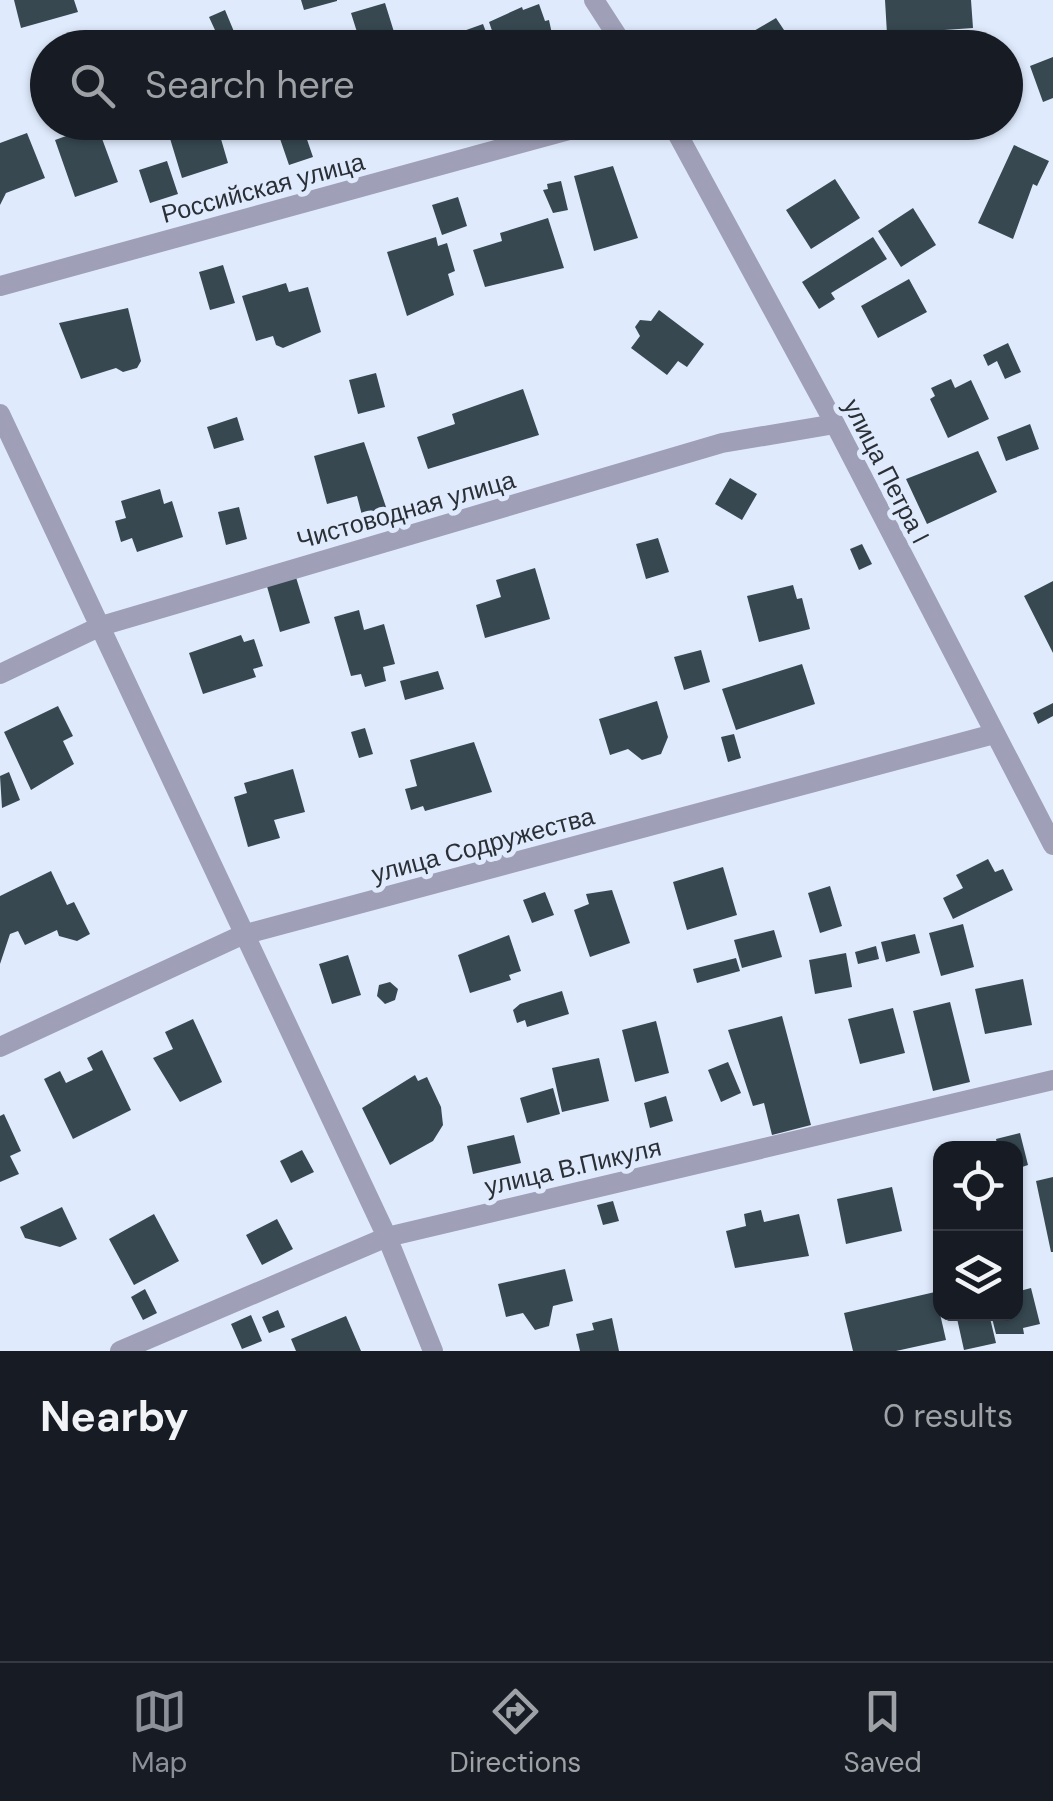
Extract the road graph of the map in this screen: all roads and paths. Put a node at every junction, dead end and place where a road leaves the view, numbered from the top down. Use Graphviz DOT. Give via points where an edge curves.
graph roads {
  1 [pos="594,0"];
  2 [pos="613,30"];
  3 [pos="532,140"];
  4 [pos="681,140"];
  5 [pos="0,286"];
  6 [pos="0,414"];
  7 [pos="835,424"];
  8 [pos="101,626"];
  9 [pos="0,674"];
  10 [pos="994,734"];
  11 [pos="1053,845"];
  12 [pos="242,936"];
  13 [pos="0,1047"];
  14 [pos="1053,1080"];
  15 [pos="386,1237"];
  16 [pos="120,1351"];
  17 [pos="433,1351"];
  1 -- 2 [label="street"];
  3 -- 5 [label="street, Российская улица"];
  4 -- 7 [label="street, улица Петра I"];
  6 -- 8 [label="street"];
  7 -- 8 [label="street, Чистоводная улица" via="722,443"];
  7 -- 10 [label="street, улица Петра I"];
  8 -- 9 [label="street, Чистоводная улица"];
  8 -- 12 [label="street"];
  10 -- 11 [label="street, улица Петра I"];
  10 -- 12 [label="street, улица Содружества"];
  12 -- 13 [label="street, улица Содружества"];
  12 -- 15 [label="street"];
  14 -- 15 [label="street, улица В.Пикуля"];
  15 -- 16 [label="street, улица В.Пикуля"];
  15 -- 17 [label="street"];
}
